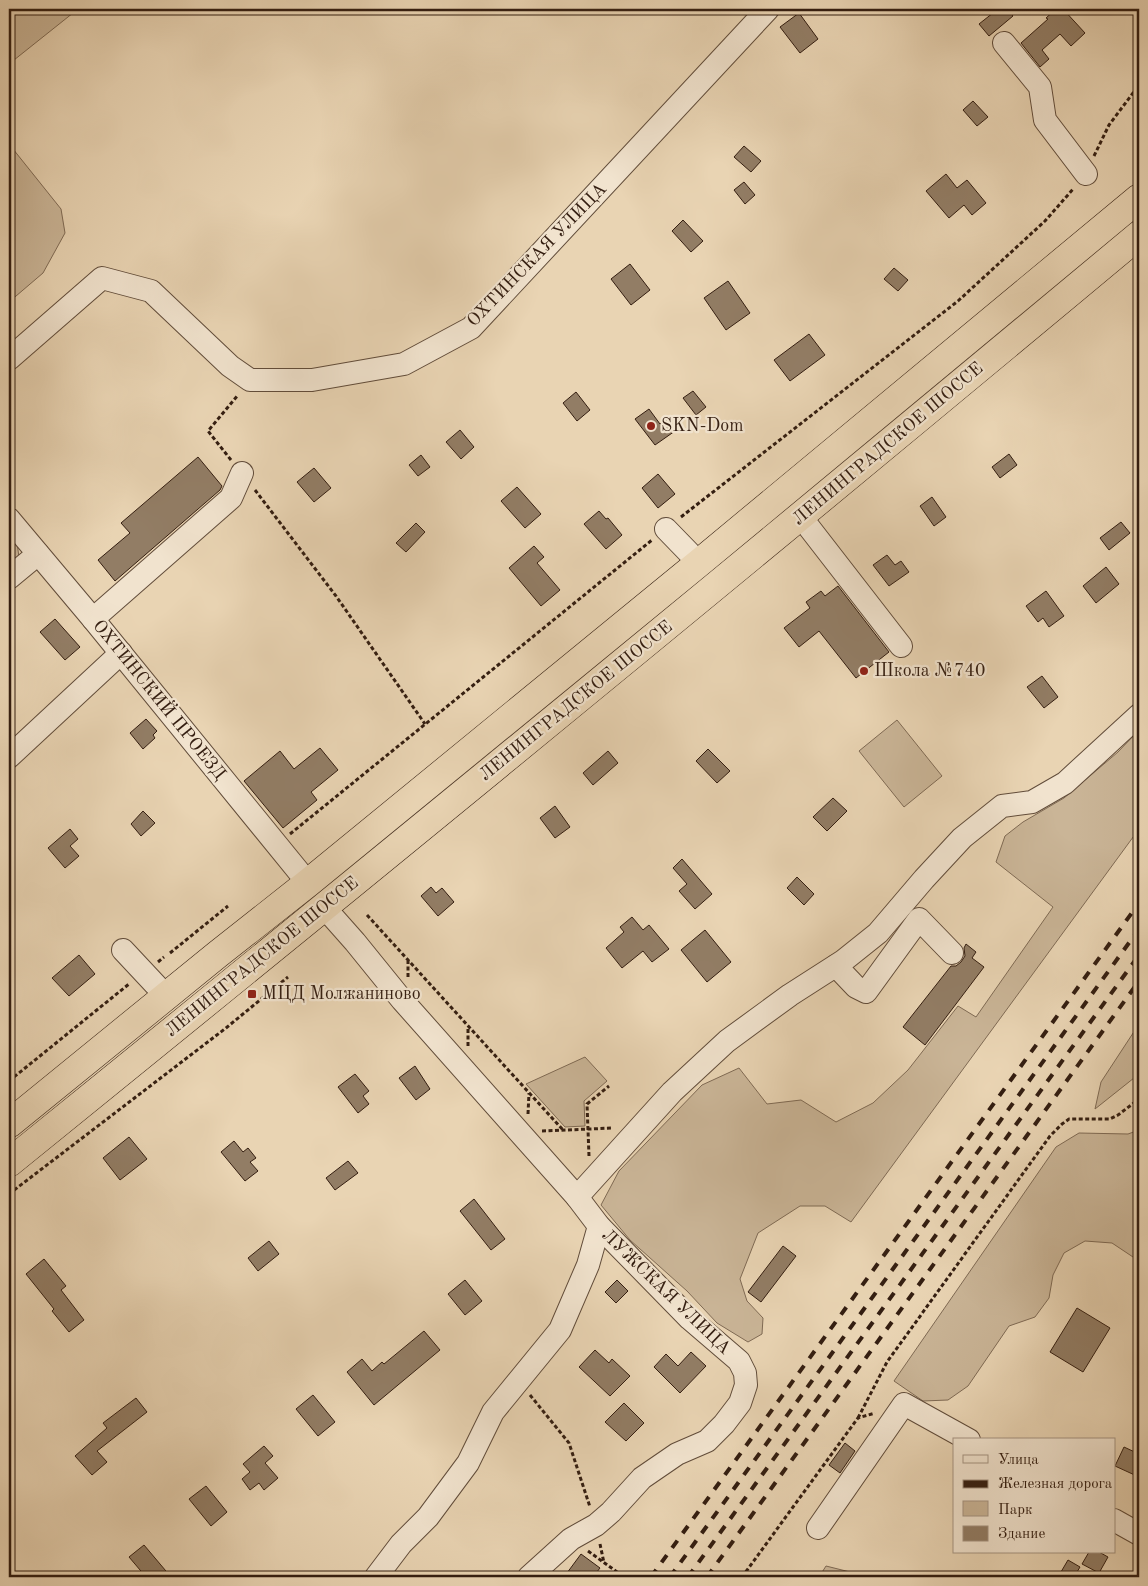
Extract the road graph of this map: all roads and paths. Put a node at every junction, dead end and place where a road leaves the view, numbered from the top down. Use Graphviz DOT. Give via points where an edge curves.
graph roads {
  1 [pos="768,9"];
  2 [pos="1004,43"];
  3 [pos="1139,85"];
  4 [pos="1086,174"];
  5 [pos="1139,198"];
  6 [pos="1139,235"];
  7 [pos="9,358"];
  8 [pos="250,380"];
  9 [pos="242,473"];
  10 [pos="801,517"];
  11 [pos="9,519"];
  12 [pos="666,528"];
  13 [pos="38,554"];
  14 [pos="699,563"];
  15 [pos="9,578"];
  16 [pos="94,619"];
  17 [pos="901,646"];
  18 [pos="121,653"];
  19 [pos="1139,715"];
  20 [pos="425,724"];
  21 [pos="9,757"];
  22 [pos="277,845"];
  23 [pos="308,883"];
  24 [pos="228,906"];
  25 [pos="324,907"];
  26 [pos="367,915"];
  27 [pos="123,950"];
  28 [pos="170,952"];
  29 [pos="952,952"];
  30 [pos="164,957"];
  31 [pos="836,966"];
  32 [pos="143,973"];
  33 [pos="288,977"];
  34 [pos="166,996"];
  35 [pos="9,1081"];
  36 [pos="608,1086"];
  37 [pos="1139,1099"];
  38 [pos="9,1124"];
  39 [pos="621,1128"];
  40 [pos="588,1129"];
  41 [pos="563,1130"];
  42 [pos="537,1131"];
  43 [pos="9,1163"];
  44 [pos="590,1163"];
  45 [pos="9,1194"];
  46 [pos="577,1196"];
  47 [pos="599,1226"];
  48 [pos="518,1381"];
  49 [pos="904,1404"];
  50 [pos="858,1418"];
  51 [pos="965,1438"];
  52 [pos="1116,1521"];
  53 [pos="596,1525"];
  54 [pos="818,1528"];
  55 [pos="1139,1534"];
  56 [pos="571,1539"];
  57 [pos="604,1563"];
  58 [pos="596,1573"];
  59 [pos="376,1577"];
  60 [pos="529,1577"];
  61 [pos="602,1577"];
  62 [pos="624,1577"];
  63 [pos="742,1577"];
  1 -- 8 [label="street, ОХТИНСКАЯ УЛИЦА" via="470,328 404,364 312,380"];
  2 -- 4 [label="street" via="1040,87 1045,120"];
  3 -- 4 [label="path" via="1109,125"];
  4 -- 12 [label="path" via="1045,221 958,301"];
  5 -- 14 [label="highway, ЛЕНИНГРАДСКОЕ ШОССЕ"];
  6 -- 10 [label="highway, ЛЕНИНГРАДСКОЕ ШОССЕ"];
  7 -- 8 [label="street" via="102,278 151,291 230,366"];
  8 -- 9 [label="path" via="208,431"];
  9 -- 16 [label="street" via="231,498"];
  9 -- 20 [label="path" via="336,596"];
  10 -- 17 [label="street"];
  10 -- 25 [label="highway, ЛЕНИНГРАДСКОЕ ШОССЕ"];
  11 -- 13 [label="street, ОХТИНСКИЙ ПРОЕЗД"];
  12 -- 14 [label="street"];
  12 -- 20 [label="path"];
  13 -- 15 [label="street"];
  13 -- 16 [label="street, ОХТИНСКИЙ ПРОЕЗД"];
  14 -- 23 [label="highway, ЛЕНИНГРАДСКОЕ ШОССЕ"];
  16 -- 18 [label="street, ОХТИНСКИЙ ПРОЕЗД"];
  18 -- 21 [label="street"];
  18 -- 22 [label="street, ОХТИНСКИЙ ПРОЕЗД"];
  19 -- 31 [label="street" via="1064,783 1032,802 1002,806 962,838 878,933"];
  20 -- 22 [label="path"];
  22 -- 23 [label="street, ОХТИНСКИЙ ПРОЕЗД"];
  23 -- 34 [label="highway, ЛЕНИНГРАДСКОЕ ШОССЕ"];
  24 -- 28 [label="path"];
  25 -- 43 [label="highway, ЛЕНИНГРАДСКОЕ ШОССЕ"];
  25 -- 46 [label="street" via="402,1000"];
  26 -- 41 [label="path"];
  27 -- 32 [label="street"];
  29 -- 31 [label="street" via="919,919 866,992 856,987"];
  30 -- 32 [label="path"];
  31 -- 46 [label="street" via="790,994 727,1041 672,1092"];
  32 -- 34 [label="street"];
  32 -- 35 [label="path"];
  33 -- 45 [label="path"];
  34 -- 38 [label="highway, ЛЕНИНГРАДСКОЕ ШОССЕ"];
  36 -- 40 [label="path" via="587,1104"];
  37 -- 50 [label="path" via="1110,1118 1069,1119 1050,1136 888,1362"];
  39 -- 40 [label="path"];
  40 -- 41 [label="path"];
  40 -- 44 [label="path"];
  41 -- 42 [label="path"];
  46 -- 47 [label="street"];
  47 -- 48 [label="street, ЛУЖСКАЯ УЛИЦА" via="588,1265 560,1330"];
  47 -- 53 [label="street, ЛУЖСКАЯ УЛИЦА" via="690,1319 739,1361 746,1385 740,1403 707,1441 677,1454 642,1478"];
  48 -- 53 [label="path" via="569,1443"];
  48 -- 59 [label="street, ЛУЖСКАЯ УЛИЦА" via="493,1412 468,1463 428,1517 401,1544"];
  49 -- 50 [label="path"];
  49 -- 51 [label="street"];
  49 -- 54 [label="street"];
  50 -- 63 [label="path"];
  52 -- 55 [label="street"];
  53 -- 56 [label="street, ЛУЖСКАЯ УЛИЦА"];
  53 -- 57 [label="path"];
  56 -- 57 [label="path"];
  56 -- 60 [label="street, ЛУЖСКАЯ УЛИЦА"];
  57 -- 62 [label="path"];
  58 -- 61 [label="path"];
}
